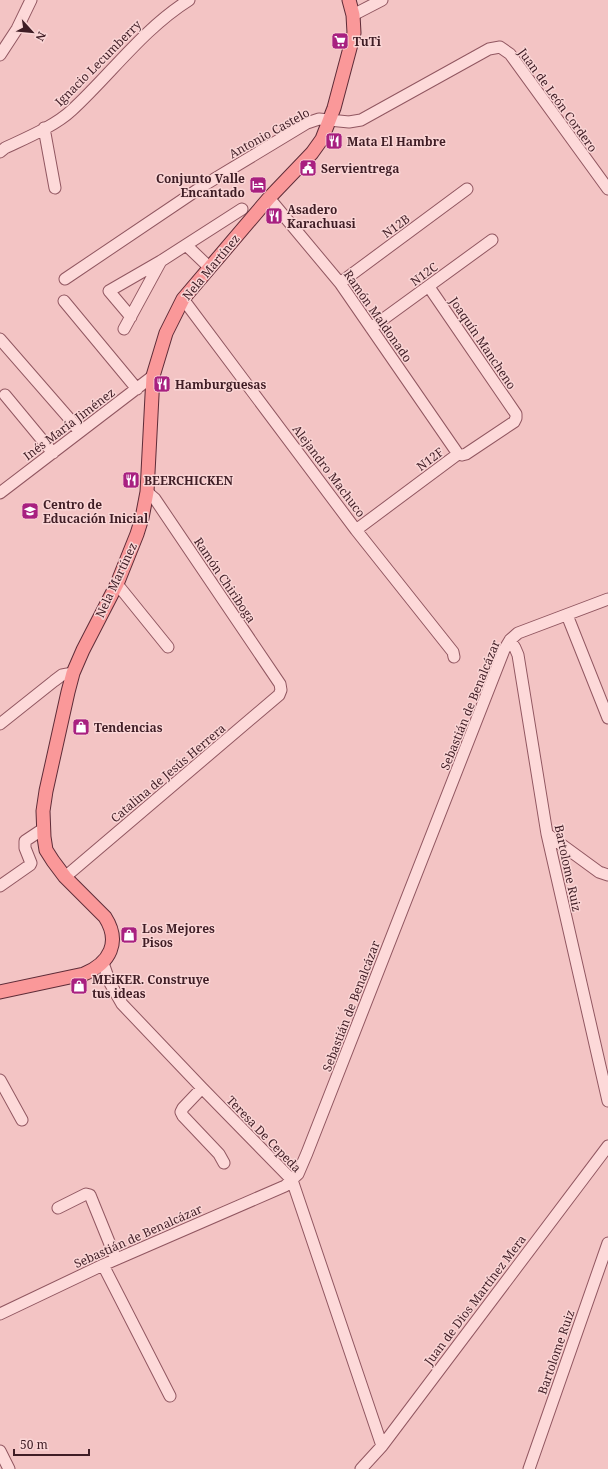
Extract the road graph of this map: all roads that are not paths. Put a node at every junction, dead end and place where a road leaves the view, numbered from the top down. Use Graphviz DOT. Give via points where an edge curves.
graph roads {
  1 [pos="31,0"];
  2 [pos="189,0"];
  3 [pos="349,0"];
  4 [pos="382,0"];
  5 [pos="353,16"];
  6 [pos="500,47"];
  7 [pos="0,54"];
  8 [pos="330,120"];
  9 [pos="44,128"];
  10 [pos="0,152"];
  11 [pos="55,188"];
  12 [pos="467,189"];
  13 [pos="608,189"];
  14 [pos="269,198"];
  15 [pos="242,209"];
  16 [pos="492,240"];
  17 [pos="186,245"];
  18 [pos="161,261"];
  19 [pos="209,267"];
  20 [pos="65,279"];
  21 [pos="340,283"];
  22 [pos="429,286"];
  23 [pos="183,299"];
  24 [pos="64,302"];
  25 [pos="131,317"];
  26 [pos="371,328"];
  27 [pos="124,329"];
  28 [pos="0,339"];
  29 [pos="153,376"];
  30 [pos="137,389"];
  31 [pos="5,395"];
  32 [pos="516,414"];
  33 [pos="79,432"];
  34 [pos="53,453"];
  35 [pos="458,454"];
  36 [pos="147,492"];
  37 [pos="0,493"];
  38 [pos="356,530"];
  39 [pos="117,584"];
  40 [pos="608,599"];
  41 [pos="567,615"];
  42 [pos="510,640"];
  43 [pos="168,647"];
  44 [pos="454,658"];
  45 [pos="73,673"];
  46 [pos="280,684"];
  47 [pos="608,718"];
  48 [pos="0,724"];
  49 [pos="43,829"];
  50 [pos="547,834"];
  51 [pos="608,875"];
  52 [pos="65,877"];
  53 [pos="0,886"];
  54 [pos="103,963"];
  55 [pos="0,992"];
  56 [pos="0,1080"];
  57 [pos="202,1088"];
  58 [pos="608,1101"];
  59 [pos="22,1120"];
  60 [pos="608,1146"];
  61 [pos="224,1163"];
  62 [pos="292,1180"];
  63 [pos="58,1208"];
  64 [pos="608,1243"];
  65 [pos="116,1259"];
  66 [pos="103,1265"];
  67 [pos="0,1314"];
  68 [pos="170,1396"];
  69 [pos="382,1446"];
  70 [pos="0,1451"];
  71 [pos="9,1469"];
  72 [pos="361,1469"];
  73 [pos="529,1469"];
  1 -- 7 [label="street" via="17,29"];
  2 -- 9 [label="street, Ignacio Lecumberry" via="146,33 70,112"];
  3 -- 5 [label="main road, Nela Martínez"];
  4 -- 5 [label="street"];
  5 -- 8 [label="main road, Nela Martínez" via="354,33 351,47"];
  6 -- 8 [label="street, Antonio Castelo" via="488,49 361,120"];
  6 -- 13 [label="street, Juan de León Cordero" via="510,54"];
  8 -- 14 [label="main road, Nela Martínez" via="322,139 312,153"];
  8 -- 20 [label="street, Antonio Castelo" via="319,119 307,123 206,184"];
  9 -- 10 [label="street, Ignacio Lecumberry"];
  9 -- 11 [label="street"];
  12 -- 21 [label="street, N12B"];
  14 -- 19 [label="main road, Nela Martínez"];
  14 -- 21 [label="street, Ramón Maldonado"];
  15 -- 17 [label="street"];
  16 -- 22 [label="street, N12C"];
  17 -- 18 [label="street"];
  17 -- 19 [label="street"];
  18 -- 25 [label="street"];
  18 -- 25 [label="street" via="109,291"];
  19 -- 23 [label="main road, Nela Martínez"];
  21 -- 26 [label="street, Ramón Maldonado"];
  22 -- 26 [label="street, N12C"];
  22 -- 32 [label="street, Joaquín Mancheno"];
  23 -- 29 [label="main road, Nela Martínez" via="166,332"];
  23 -- 38 [label="street, Alejandro Machuco"];
  24 -- 30 [label="street"];
  25 -- 27 [label="street"];
  26 -- 35 [label="street, Ramón Maldonado"];
  28 -- 33 [label="street"];
  29 -- 30 [label="street, Inés María Jiménez"];
  29 -- 36 [label="main road, Nela Martínez"];
  30 -- 33 [label="street, Inés María Jiménez"];
  31 -- 34 [label="street"];
  32 -- 35 [label="street, N12F" via="514,422 466,454"];
  33 -- 34 [label="street, Inés María Jiménez"];
  34 -- 37 [label="street, Inés María Jiménez"];
  35 -- 38 [label="street, N12F"];
  36 -- 39 [label="main road, Nela Martínez" via="137,534"];
  36 -- 46 [label="street, Ramón Chiriboga" via="155,499"];
  38 -- 44 [label="street, Alejandro Machuco" via="453,652"];
  39 -- 43 [label="street"];
  39 -- 45 [label="main road, Nela Martínez"];
  40 -- 41 [label="street, Sebastián de Benalcázar"];
  41 -- 42 [label="street, Sebastián de Benalcázar" via="518,633"];
  41 -- 47 [label="street"];
  42 -- 50 [label="street, Bartolome Ruiz" via="518,655"];
  42 -- 62 [label="street, Sebastián de Benalcázar" via="501,657 302,1166"];
  45 -- 48 [label="street" via="62,675"];
  45 -- 49 [label="main road, Nela Martínez" via="46,791"];
  46 -- 52 [label="street, Catalina de Jesús Herrera" via="279,695"];
  49 -- 52 [label="main road, Nela Martínez" via="46,850"];
  49 -- 53 [label="street" via="25,841 30,865"];
  50 -- 51 [label="street"];
  50 -- 58 [label="street, Bartolome Ruiz"];
  52 -- 54 [label="main road, Nela Martínez" via="109,923 112,939"];
  54 -- 55 [label="main road" via="84,974"];
  54 -- 57 [label="street, Teresa De Cepeda" via="110,983 122,1004"];
  56 -- 59 [label="street"];
  57 -- 61 [label="street" via="183,1108 182,1116 219,1154"];
  57 -- 62 [label="street, Teresa De Cepeda"];
  60 -- 69 [label="street, Juan de Dios Martínez Mera"];
  62 -- 65 [label="street, Sebastián de Benalcázar" via="285,1186"];
  62 -- 69 [label="street, Teresa De Cepeda"];
  63 -- 65 [label="street" via="86,1194 90,1195"];
  64 -- 73 [label="street, Bartolome Ruiz"];
  65 -- 66 [label="street, Sebastián de Benalcázar"];
  66 -- 67 [label="street, Sebastián de Benalcázar"];
  66 -- 68 [label="street"];
  69 -- 72 [label="street, Juan de Dios Martínez Mera"];
  70 -- 71 [label="street"];
}
